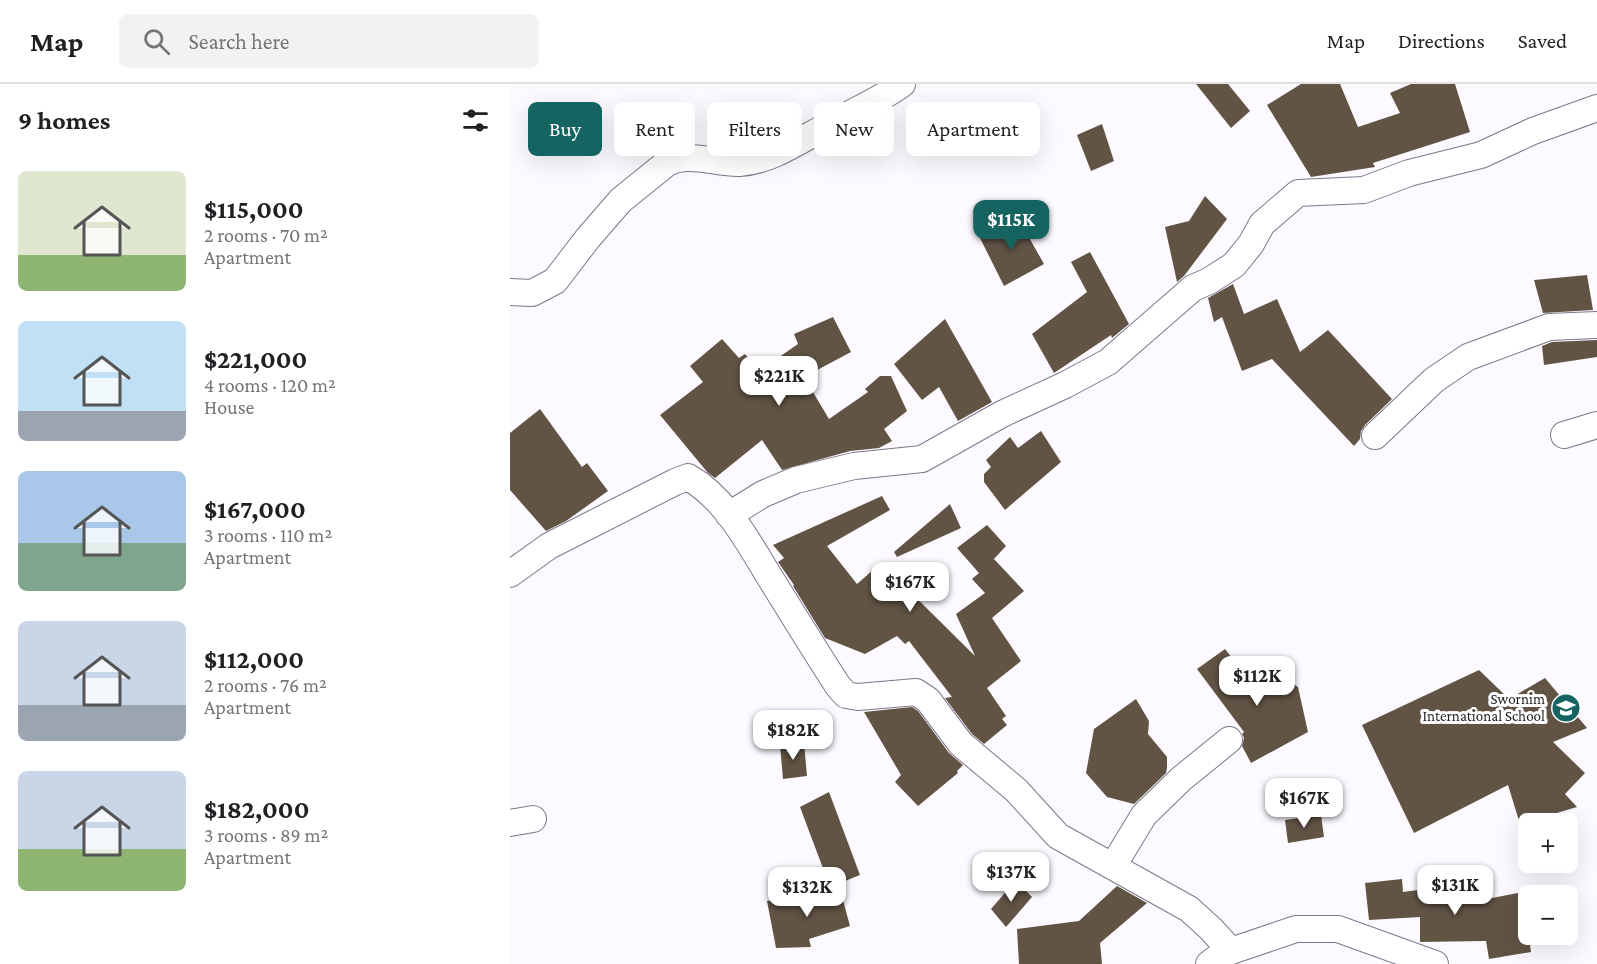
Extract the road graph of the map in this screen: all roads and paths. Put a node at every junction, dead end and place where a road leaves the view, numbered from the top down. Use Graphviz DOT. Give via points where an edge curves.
graph roads {
  1 [pos="902,84"];
  2 [pos="1597,108"];
  3 [pos="510,292"];
  4 [pos="1597,325"];
  5 [pos="1597,424"];
  6 [pos="1564,435"];
  7 [pos="1375,436"];
  8 [pos="729,515"];
  9 [pos="510,574"];
  10 [pos="1228,740"];
  11 [pos="1113,866"];
  12 [pos="1220,958"];
  13 [pos="1435,964"];
  1 -- 3 [label="street" via="770,156 740,163 675,158 621,200 555,281 532,293"];
  2 -- 8 [label="street" via="1481,155 1409,173 1364,190 1298,193 1262,224 1234,265 1193,288 1108,362 922,459 854,466 796,480"];
  4 -- 7 [label="street" via="1549,327 1468,357 1434,380"];
  5 -- 6 [label="street"];
  8 -- 9 [label="street" via="688,477 549,546"];
  8 -- 11 [label="street" via="846,695 916,692 928,700 961,744 1016,790 1058,836"];
  10 -- 11 [label="street" via="1144,815"];
  11 -- 12 [label="street" via="1190,909 1211,929"];
  12 -- 13 [label="street" via="1296,929 1338,929"];
}
